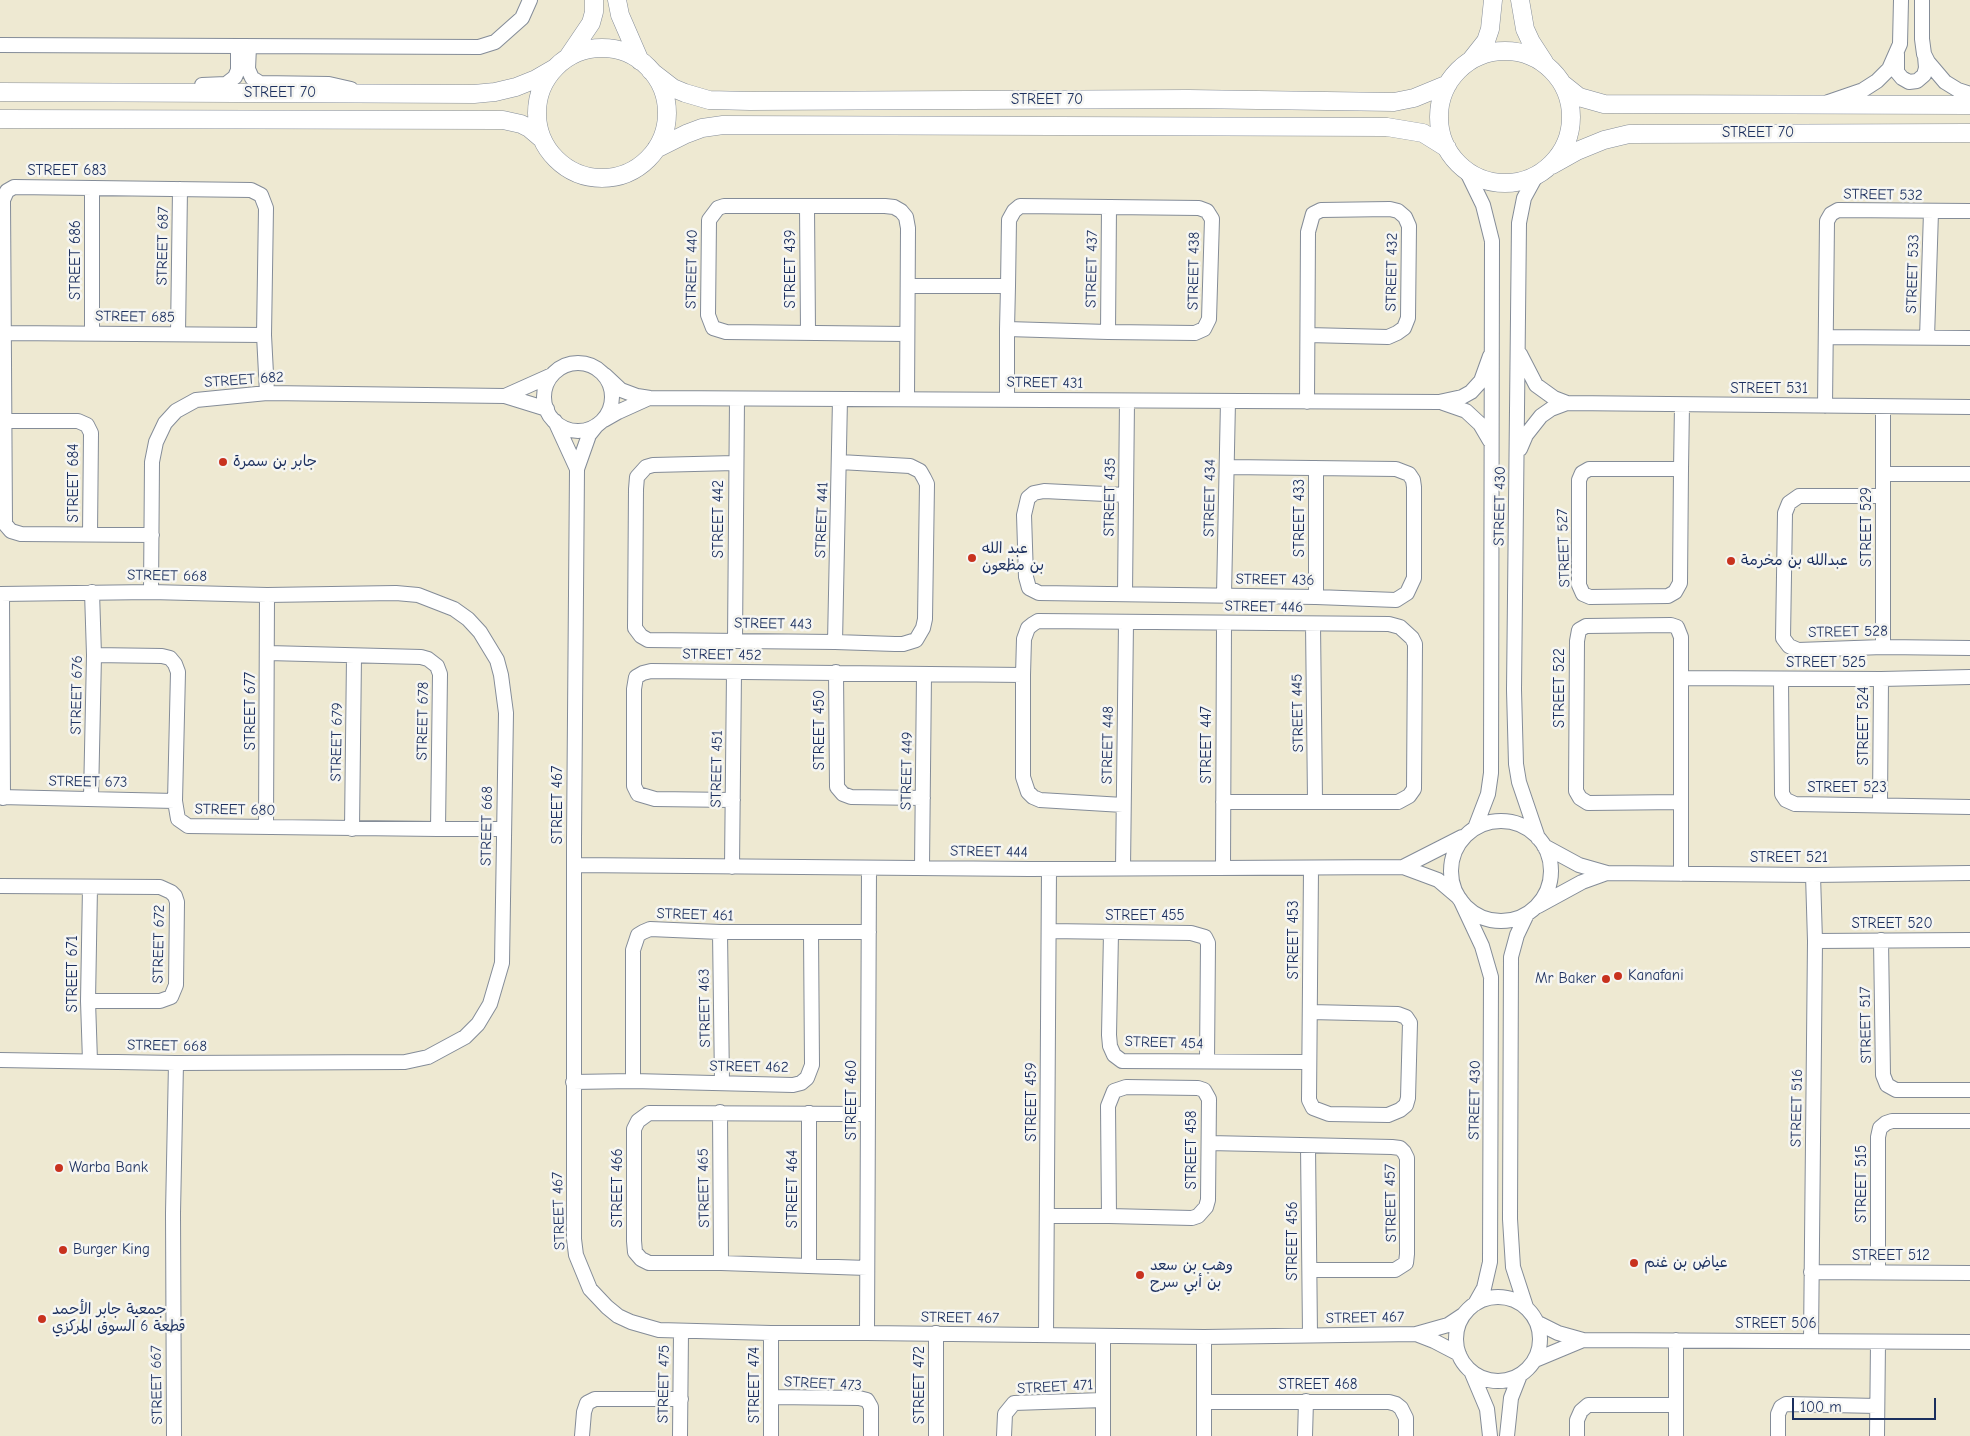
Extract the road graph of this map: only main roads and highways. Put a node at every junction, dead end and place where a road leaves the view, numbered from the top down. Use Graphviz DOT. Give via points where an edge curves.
graph roads {
  1 [pos="594,0"];
  2 [pos="617,0"];
  3 [pos="1493,0"];
  4 [pos="1520,0"];
  5 [pos="1470,60"];
  6 [pos="562,62"];
  7 [pos="1546,65"];
  8 [pos="646,66"];
  9 [pos="1448,84"];
  10 [pos="1564,85"];
  11 [pos="0,92"];
  12 [pos="1970,105"];
  13 [pos="0,119"];
  14 [pos="1970,133"];
  15 [pos="542,139"];
  16 [pos="1447,148"];
  17 [pos="656,149"];
  18 [pos="1552,165"];
  1 -- 6 [label="main road" via="591,23"];
  2 -- 8 [label="main road" via="620,15"];
  3 -- 5 [label="main road" via="1486,41"];
  4 -- 7 [label="main road" via="1531,42"];
  5 -- 7 [label="main road" via="1492,52 1509,51 1526,54"];
  5 -- 9 [label="main road"];
  6 -- 8 [label="main road" via="586,50 605,48 623,52"];
  6 -- 11 [label="main road, STREET 70" via="536,79 516,87 474,94"];
  6 -- 15 [label="main road" via="542,87 536,109"];
  7 -- 10 [label="main road"];
  8 -- 9 [label="main road, STREET 70" via="673,88 685,93 709,100 750,101 1189,99 1394,102 1414,98"];
  8 -- 17 [label="main road" via="662,89 666,109 664,130"];
  9 -- 16 [label="main road" via="1439,111 1440,130"];
  10 -- 12 [label="main road, STREET 70" via="1579,97 1604,104"];
  10 -- 18 [label="main road" via="1571,108 1570,131 1565,146"];
  13 -- 15 [label="main road, STREET 70" via="503,120 529,128"];
  14 -- 18 [label="main road, STREET 70" via="1629,134 1604,140"];
  15 -- 17 [label="main road" via="560,163 577,173 596,177 616,176 634,169"];
  16 -- 17 [label="main road, STREET 70" via="1423,133 1387,127 724,125 694,131"];
  16 -- 18 [label="main road" via="1466,170 1500,183 1536,176"];
}
